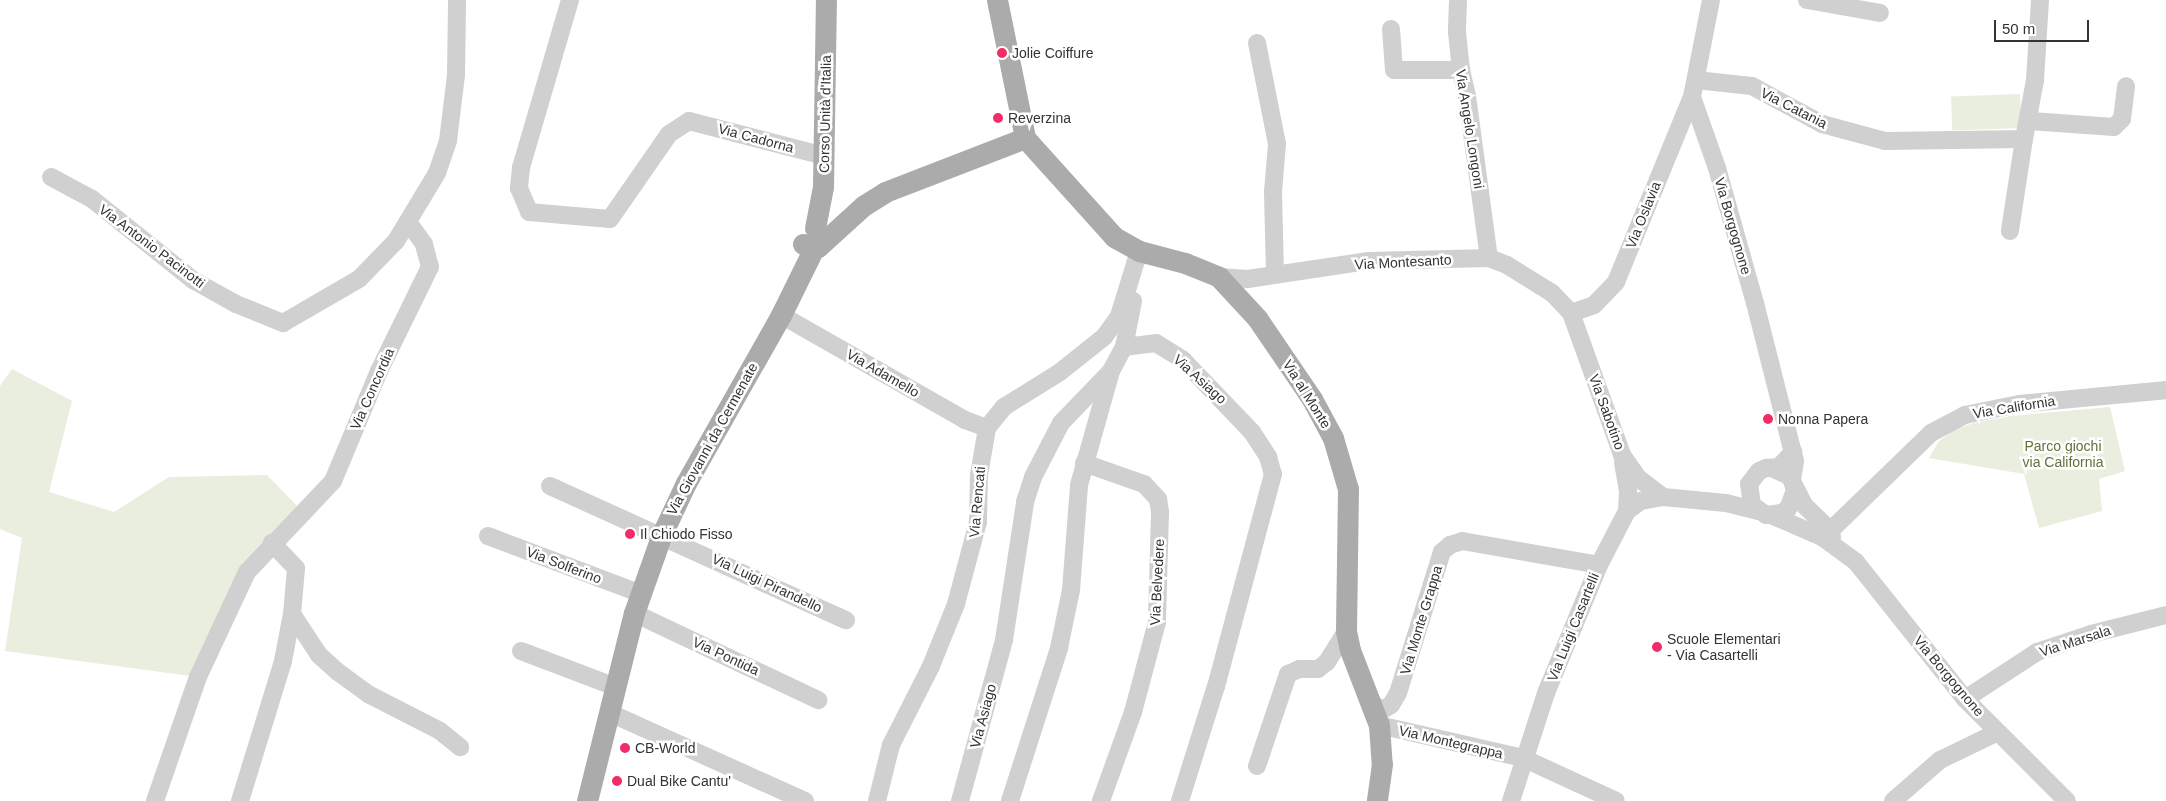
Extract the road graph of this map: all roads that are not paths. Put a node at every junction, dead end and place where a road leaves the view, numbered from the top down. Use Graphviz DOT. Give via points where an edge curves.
graph roads {
  1 [pos="457,0"];
  2 [pos="570,0"];
  3 [pos="826,0"];
  4 [pos="998,0"];
  5 [pos="1458,0"];
  6 [pos="1711,0"];
  7 [pos="1807,0"];
  8 [pos="2040,0"];
  9 [pos="1880,13"];
  10 [pos="1391,29"];
  11 [pos="1257,43"];
  12 [pos="1461,70"];
  13 [pos="2126,86"];
  14 [pos="1694,88"];
  15 [pos="2030,121"];
  16 [pos="1025,138"];
  17 [pos="2024,139"];
  18 [pos="824,156"];
  19 [pos="51,177"];
  20 [pos="408,222"];
  21 [pos="2010,231"];
  22 [pos="814,240"];
  23 [pos="1489,258"];
  24 [pos="1137,260"];
  25 [pos="1275,275"];
  26 [pos="1240,288"];
  27 [pos="1571,313"];
  28 [pos="781,315"];
  29 [pos="1124,347"];
  30 [pos="1111,371"];
  31 [pos="2165,384"];
  32 [pos="987,428"];
  33 [pos="1793,452"];
  34 [pos="1622,455"];
  35 [pos="1084,463"];
  36 [pos="1772,468"];
  37 [pos="1794,483"];
  38 [pos="1749,484"];
  39 [pos="550,486"];
  40 [pos="1663,497"];
  41 [pos="1709,502"];
  42 [pos="1626,511"];
  43 [pos="1764,513"];
  44 [pos="1827,527"];
  45 [pos="662,534"];
  46 [pos="488,536"];
  47 [pos="272,544"];
  48 [pos="1599,565"];
  49 [pos="637,603"];
  50 [pos="292,614"];
  51 [pos="2166,615"];
  52 [pos="846,620"];
  53 [pos="1346,631"];
  54 [pos="521,651"];
  55 [pos="616,687"];
  56 [pos="818,700"];
  57 [pos="1965,700"];
  58 [pos="1370,705"];
  59 [pos="610,713"];
  60 [pos="1379,725"];
  61 [pos="1998,732"];
  62 [pos="460,747"];
  63 [pos="1524,758"];
  64 [pos="1257,766"];
  65 [pos="1596,797"];
  66 [pos="155,801"];
  67 [pos="240,801"];
  68 [pos="587,801"];
  69 [pos="805,801"];
  70 [pos="877,801"];
  71 [pos="960,801"];
  72 [pos="1010,801"];
  73 [pos="1101,801"];
  74 [pos="1180,801"];
  75 [pos="1378,801"];
  76 [pos="1512,801"];
  77 [pos="1616,801"];
  78 [pos="1893,801"];
  79 [pos="2067,801"];
  1 -- 20 [label="street" via="456,75 448,142 437,173"];
  2 -- 18 [label="street, Via Cadorna" via="520,168 520,188 529,212 610,220 669,134 689,120"];
  3 -- 18 [label="main road, Corso Unità d'Italia"];
  4 -- 16 [label="main road"];
  5 -- 12 [label="street, Via Angelo Longoni" via="1456,32"];
  6 -- 14 [label="street, Via Borgognone"];
  7 -- 9 [label="street"];
  8 -- 15 [label="street"];
  10 -- 12 [label="street" via="1394,70"];
  11 -- 25 [label="street" via="1277,144 1273,192"];
  12 -- 23 [label="street, Via Angelo Longoni"];
  13 -- 15 [label="street" via="2122,120 2114,127"];
  14 -- 17 [label="street, Via Catania" via="1752,86 1822,124 1885,141 1922,143"];
  14 -- 27 [label="street, Via Oslavia" via="1616,282 1594,305"];
  14 -- 33 [label="street, Via Borgognone"];
  15 -- 17 [label="street"];
  16 -- 22 [label="main road, Via Giovanni da Cermenate" via="885,192"];
  16 -- 24 [label="main road, Via al Monte"];
  17 -- 21 [label="street"];
  18 -- 22 [label="main road, Corso Unità d'Italia" via="823,187"];
  19 -- 20 [label="street, Via Antonio Pacinotti" via="92,199 193,280 236,304 283,323 359,279 396,241"];
  20 -- 47 [label="street, Via Concordia" via="424,244 430,267 379,371 333,481"];
  22 -- 28 [label="main road, Via Giovanni da Cermenate"];
  23 -- 25 [label="street, Via Montesanto" via="1369,261"];
  23 -- 27 [label="street" via="1552,293"];
  24 -- 26 [label="main road, Via al Monte" via="1185,263"];
  24 -- 29 [label="street" via="1133,305"];
  24 -- 32 [label="street, Via Rencati" via="1119,316 1104,337 1060,372 1004,407"];
  25 -- 26 [label="street, Via Montesanto"];
  26 -- 53 [label="main road, Via al Monte" via="1323,416 1342,462 1348,489"];
  27 -- 34 [label="street, Via Sabotino"];
  28 -- 32 [label="street, Via Adamello" via="965,420"];
  28 -- 45 [label="main road, Via Giovanni da Cermenate" via="686,483"];
  29 -- 30 [label="street, Via Asiago"];
  29 -- 74 [label="street, Via Asiago" via="1156,343 1183,360 1252,432 1268,457 1273,474 1216,686"];
  30 -- 35 [label="street"];
  30 -- 71 [label="street, Via Asiago" via="1061,423 1033,477 1025,502 1004,640"];
  31 -- 44 [label="street, Via California" via="2018,404 1964,415 1930,434"];
  32 -- 70 [label="street, Via Rencati" via="979,475 978,522 956,604 931,666 891,745"];
  33 -- 36 [label="street" via="1783,464"];
  33 -- 37 [label="street, Via Borgognone"];
  34 -- 40 [label="street, Via Sabotino" via="1638,478"];
  34 -- 42 [label="street, Via Luigi Casartelli" via="1628,491"];
  35 -- 72 [label="street" via="1079,485 1071,590 1059,648"];
  35 -- 73 [label="street, Via Belvedere" via="1144,484 1158,499 1160,512 1157,622 1134,712"];
  36 -- 37 [label="street" via="1785,472"];
  36 -- 38 [label="street" via="1759,471"];
  37 -- 43 [label="street" via="1794,498 1788,509"];
  37 -- 44 [label="street, Via Borgognone" via="1810,513"];
  38 -- 41 [label="street" via="1737,495"];
  38 -- 43 [label="street" via="1749,500"];
  39 -- 45 [label="street, Via Luigi Pirandello"];
  40 -- 41 [label="street"];
  40 -- 42 [label="street" via="1641,500"];
  41 -- 43 [label="street"];
  42 -- 48 [label="street, Via Luigi Casartelli"];
  43 -- 44 [label="street, Via Borgognone"];
  44 -- 57 [label="street, Via Borgognone" via="1837,547 1863,570"];
  45 -- 49 [label="main road, Via Giovanni da Cermenate"];
  45 -- 52 [label="street, Via Luigi Pirandello"];
  46 -- 49 [label="street, Via Solferino"];
  47 -- 50 [label="street" via="296,568"];
  47 -- 66 [label="street, Via Concordia" via="247,572 198,677"];
  48 -- 58 [label="street, Via Monte Grappa" via="1462,541 1450,545 1442,552 1398,693 1391,705 1384,709"];
  48 -- 63 [label="street, Via Luigi Casartelli"];
  49 -- 55 [label="main road, Via Giovanni da Cermenate"];
  49 -- 56 [label="street, Via Pontida"];
  50 -- 62 [label="street" via="319,654 338,672 370,695 440,730"];
  50 -- 67 [label="street" via="283,661"];
  51 -- 57 [label="street, Via Marsala" via="2037,652"];
  53 -- 58 [label="main road, Via al Monte"];
  53 -- 64 [label="street" via="1327,662 1318,669 1299,669 1288,674"];
  54 -- 55 [label="street"];
  55 -- 59 [label="main road, Via Giovanni da Cermenate"];
  57 -- 61 [label="street, Via Borgognone"];
  58 -- 60 [label="main road, Via al Monte"];
  59 -- 68 [label="main road, Via Giovanni da Cermenate"];
  59 -- 69 [label="street"];
  60 -- 63 [label="street, Via Montegrappa"];
  60 -- 75 [label="main road, Via al Monte" via="1382,764"];
  61 -- 78 [label="street" via="1940,760"];
  61 -- 79 [label="street, Via Borgognone"];
  63 -- 65 [label="street, Via Montegrappa"];
  63 -- 76 [label="street, Via Luigi Casartelli"];
  65 -- 77 [label="street, Via Montegrappa"];
}
